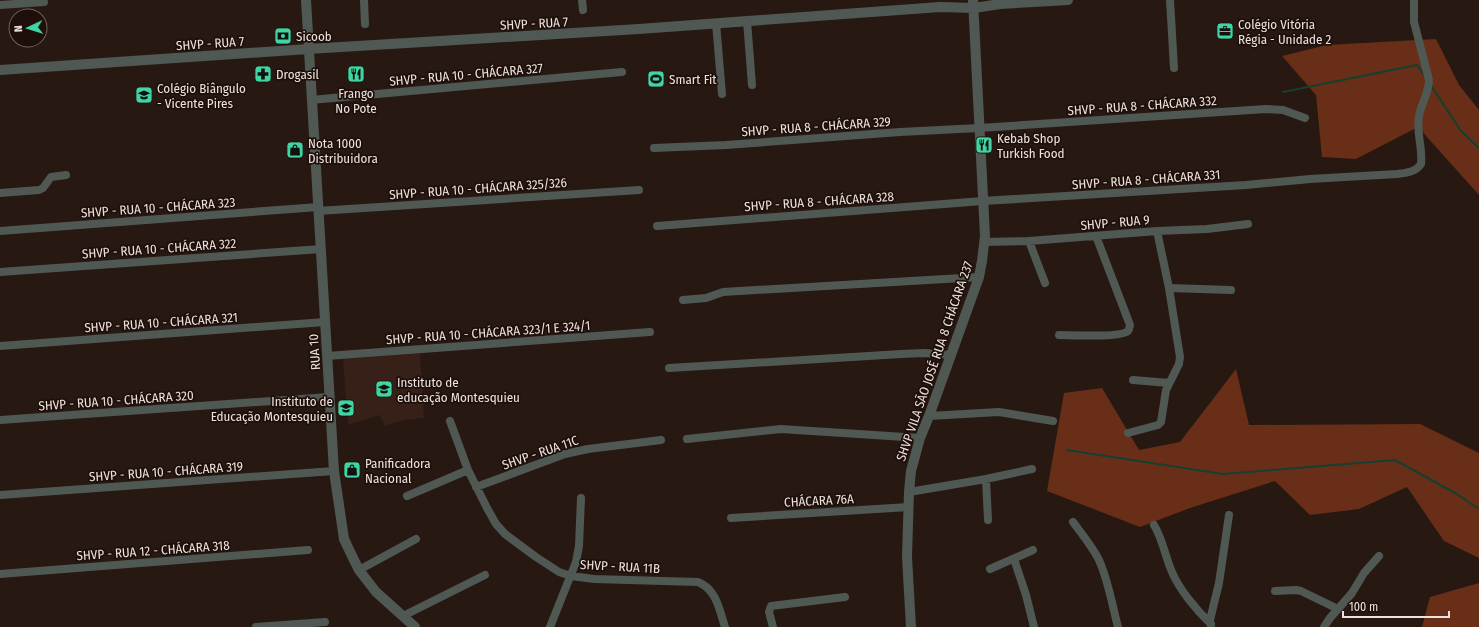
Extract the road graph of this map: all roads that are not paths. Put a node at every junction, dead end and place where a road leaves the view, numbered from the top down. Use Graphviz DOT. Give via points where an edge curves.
graph roads {
  1 [pos="306,0"];
  2 [pos="364,0"];
  3 [pos="582,0"];
  4 [pos="1068,0"];
  5 [pos="1170,0"];
  6 [pos="1414,0"];
  7 [pos="44,2"];
  8 [pos="974,4"];
  9 [pos="0,5"];
  10 [pos="583,10"];
  11 [pos="747,21"];
  12 [pos="716,23"];
  13 [pos="365,24"];
  14 [pos="308,49"];
  15 [pos="1174,68"];
  16 [pos="0,70"];
  17 [pos="622,72"];
  18 [pos="752,85"];
  19 [pos="722,94"];
  20 [pos="311,100"];
  21 [pos="1305,118"];
  22 [pos="979,128"];
  23 [pos="654,148"];
  24 [pos="66,175"];
  25 [pos="638,190"];
  26 [pos="0,193"];
  27 [pos="983,201"];
  28 [pos="318,209"];
  29 [pos="1248,224"];
  30 [pos="657,226"];
  31 [pos="0,231"];
  32 [pos="1157,231"];
  33 [pos="1096,236"];
  34 [pos="1030,241"];
  35 [pos="984,242"];
  36 [pos="321,249"];
  37 [pos="0,272"];
  38 [pos="979,277"];
  39 [pos="1045,283"];
  40 [pos="1169,288"];
  41 [pos="1231,290"];
  42 [pos="683,300"];
  43 [pos="324,322"];
  44 [pos="650,332"];
  45 [pos="1059,335"];
  46 [pos="0,346"];
  47 [pos="951,355"];
  48 [pos="327,356"];
  49 [pos="669,368"];
  50 [pos="1133,380"];
  51 [pos="1169,383"];
  52 [pos="329,397"];
  53 [pos="929,416"];
  54 [pos="0,420"];
  55 [pos="450,421"];
  56 [pos="1053,421"];
  57 [pos="1128,433"];
  58 [pos="920,438"];
  59 [pos="687,439"];
  60 [pos="661,440"];
  61 [pos="1032,469"];
  62 [pos="468,470"];
  63 [pos="334,471"];
  64 [pos="986,479"];
  65 [pos="476,487"];
  66 [pos="909,492"];
  67 [pos="0,495"];
  68 [pos="407,496"];
  69 [pos="581,498"];
  70 [pos="909,507"];
  71 [pos="1229,514"];
  72 [pos="731,518"];
  73 [pos="988,520"];
  74 [pos="1072,522"];
  75 [pos="1154,525"];
  76 [pos="416,539"];
  77 [pos="308,550"];
  78 [pos="1033,550"];
  79 [pos="1379,556"];
  80 [pos="1014,559"];
  81 [pos="990,569"];
  82 [pos="359,570"];
  83 [pos="0,574"];
  84 [pos="485,575"];
  85 [pos="571,576"];
  86 [pos="1275,591"];
  87 [pos="845,597"];
  88 [pos="1338,609"];
  89 [pos="403,616"];
  90 [pos="324,622"];
  91 [pos="1211,626"];
  92 [pos="256,627"];
  93 [pos="415,627"];
  94 [pos="550,627"];
  95 [pos="725,627"];
  96 [pos="773,627"];
  97 [pos="911,627"];
  98 [pos="1034,627"];
  99 [pos="1118,627"];
  100 [pos="1324,627"];
  1 -- 14 [label="street, RUA 10"];
  2 -- 13 [label="street"];
  3 -- 10 [label="street"];
  4 -- 8 [label="street, SHVP - RUA 7"];
  5 -- 15 [label="street"];
  6 -- 27 [label="street, SHVP - RUA 8 - CHÁCARA 331" via="1414,22 1429,86 1418,125 1421,160 1419,167 1410,172"];
  7 -- 9 [label="street"];
  8 -- 11 [label="street, SHVP - RUA 7"];
  8 -- 22 [label="street, SHVP VILA SÃO JOSÉ RUA 8 CHÁCARA 237"];
  11 -- 12 [label="street, SHVP - RUA 7"];
  11 -- 18 [label="street"];
  12 -- 14 [label="street, SHVP - RUA 7"];
  12 -- 19 [label="street"];
  14 -- 16 [label="street, SHVP - RUA 7"];
  14 -- 20 [label="street, RUA 10"];
  17 -- 20 [label="street, SHVP - RUA 10 - CHÁCARA 327"];
  20 -- 28 [label="street, RUA 10"];
  21 -- 22 [label="street, SHVP - RUA 8 - CHÁCARA 332" via="1275,108"];
  22 -- 23 [label="street, SHVP - RUA 8 - CHÁCARA 329"];
  22 -- 27 [label="street, SHVP VILA SÃO JOSÉ RUA 8 CHÁCARA 237"];
  24 -- 26 [label="street" via="51,178 39,190"];
  25 -- 28 [label="street, SHVP - RUA 10 - CHÁCARA 325/326"];
  27 -- 30 [label="street, SHVP - RUA 8 - CHÁCARA 328"];
  27 -- 35 [label="street, SHVP VILA SÃO JOSÉ RUA 8 CHÁCARA 237"];
  28 -- 31 [label="street, SHVP - RUA 10 - CHÁCARA 323"];
  28 -- 36 [label="street, RUA 10"];
  29 -- 32 [label="street, SHVP - RUA 9"];
  32 -- 33 [label="street, SHVP - RUA 9"];
  32 -- 40 [label="street"];
  33 -- 34 [label="street, SHVP - RUA 9"];
  33 -- 45 [label="street" via="1122,302 1129,329 1112,335"];
  34 -- 35 [label="street, SHVP - RUA 9"];
  34 -- 39 [label="street"];
  35 -- 38 [label="street, SHVP VILA SÃO JOSÉ RUA 8 CHÁCARA 237"];
  36 -- 37 [label="street, SHVP - RUA 10 - CHÁCARA 322"];
  36 -- 43 [label="street, RUA 10"];
  38 -- 42 [label="street" via="723,292 706,298"];
  38 -- 47 [label="street, SHVP VILA SÃO JOSÉ RUA 8 CHÁCARA 237"];
  40 -- 41 [label="street"];
  40 -- 51 [label="street" via="1180,357"];
  43 -- 46 [label="street, SHVP - RUA 10 - CHÁCARA 321"];
  43 -- 48 [label="street, RUA 10"];
  44 -- 48 [label="street, SHVP - RUA 10 - CHÁCARA 323/1 E 324/1"];
  47 -- 49 [label="street" via="901,354"];
  47 -- 53 [label="street, SHVP VILA SÃO JOSÉ RUA 8 CHÁCARA 237"];
  48 -- 52 [label="street, RUA 10"];
  50 -- 51 [label="street"];
  51 -- 57 [label="street" via="1160,424"];
  52 -- 54 [label="street, SHVP - RUA 10 - CHÁCARA 320"];
  52 -- 63 [label="street, RUA 10"];
  53 -- 56 [label="street" via="999,412"];
  53 -- 58 [label="street, SHVP VILA SÃO JOSÉ RUA 8 CHÁCARA 237"];
  55 -- 62 [label="street, SHVP - RUA 11B"];
  58 -- 59 [label="street" via="781,430"];
  58 -- 66 [label="street, SHVP VILA SÃO JOSÉ RUA 8 CHÁCARA 237" via="911,471"];
  60 -- 65 [label="street, SHVP - RUA 11C" via="565,454"];
  61 -- 64 [label="street"];
  62 -- 65 [label="street, SHVP - RUA 11B"];
  62 -- 68 [label="street"];
  63 -- 67 [label="street, SHVP - RUA 10 - CHÁCARA 319"];
  63 -- 82 [label="street, RUA 10" via="344,539"];
  64 -- 66 [label="street"];
  64 -- 73 [label="street"];
  65 -- 85 [label="street, SHVP - RUA 11B" via="496,524 505,534 536,558"];
  66 -- 70 [label="street, SHVP VILA SÃO JOSÉ RUA 8 CHÁCARA 237"];
  69 -- 85 [label="street" via="579,546"];
  70 -- 72 [label="street, CHÁCARA 76A"];
  70 -- 97 [label="street, SHVP VILA SÃO JOSÉ RUA 8 CHÁCARA 237" via="907,557"];
  71 -- 91 [label="street"];
  74 -- 99 [label="street" via="1098,558"];
  75 -- 91 [label="street" via="1172,572"];
  76 -- 82 [label="street"];
  77 -- 83 [label="street, SHVP - RUA 12 - CHÁCARA 318"];
  78 -- 80 [label="street"];
  79 -- 88 [label="street"];
  80 -- 81 [label="street"];
  80 -- 98 [label="street"];
  82 -- 89 [label="street, RUA 10" via="376,592"];
  84 -- 89 [label="street"];
  85 -- 94 [label="street"];
  85 -- 95 [label="street, SHVP - RUA 11B" via="698,582 711,590"];
  86 -- 88 [label="street" via="1301,591"];
  87 -- 96 [label="street" via="774,605 769,608"];
  88 -- 100 [label="street"];
  89 -- 93 [label="street, RUA 10"];
  90 -- 92 [label="street"];
}
